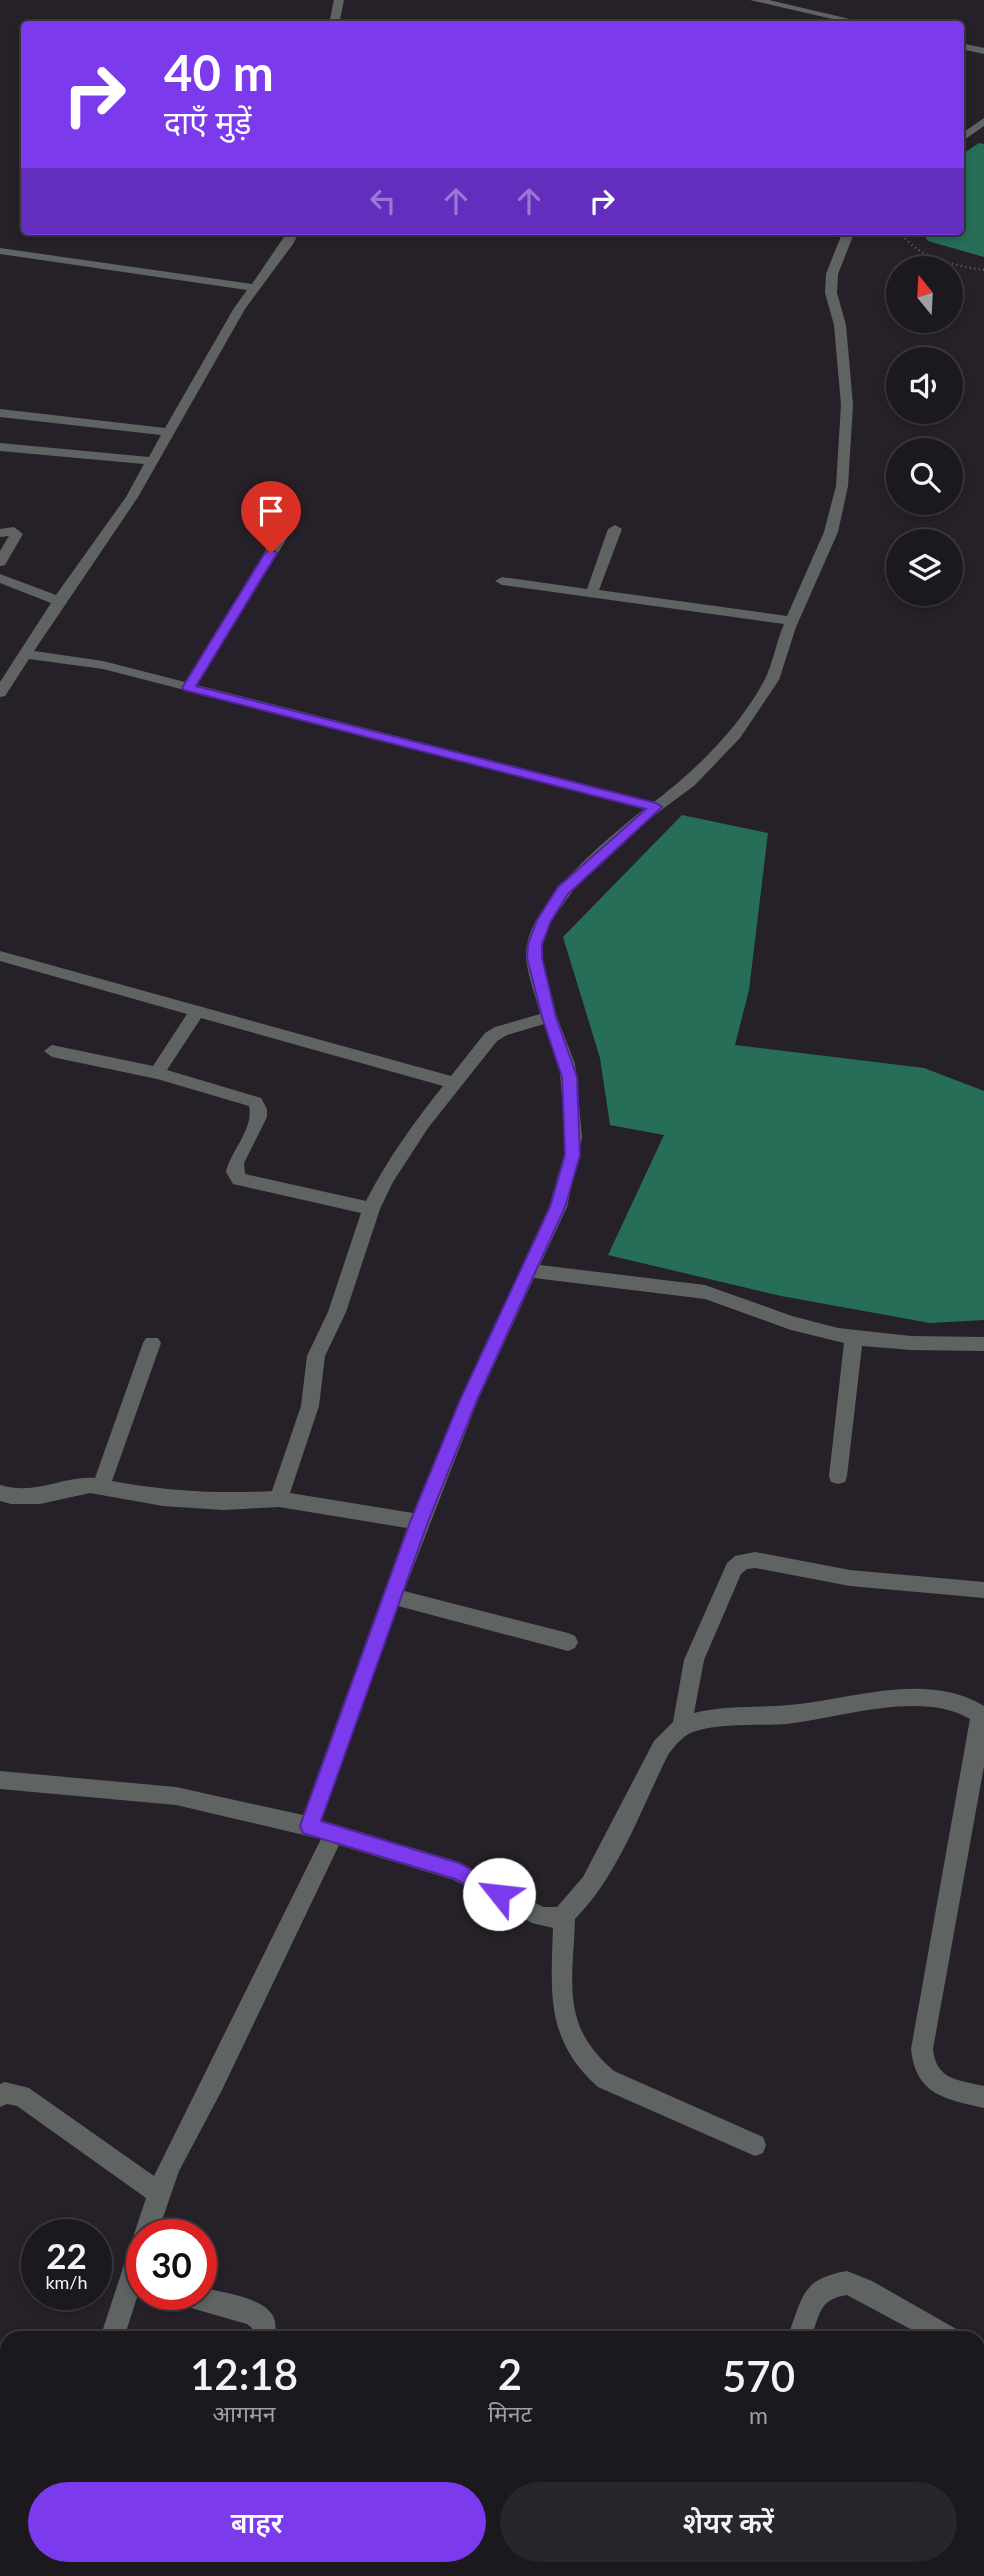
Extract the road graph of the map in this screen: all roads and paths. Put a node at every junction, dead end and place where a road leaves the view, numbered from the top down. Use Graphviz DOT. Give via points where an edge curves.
graph roads {
  1 [pos="339,0"];
  2 [pos="755,0"];
  3 [pos="789,8"];
  4 [pos="335,21"];
  5 [pos="852,21"];
  6 [pos="863,21"];
  7 [pos="964,44"];
  8 [pos="984,48"];
  9 [pos="984,121"];
  10 [pos="964,136"];
  11 [pos="292,235"];
  12 [pos="847,235"];
  13 [pos="902,235"];
  14 [pos="0,251"];
  15 [pos="984,270"];
  16 [pos="254,288"];
  17 [pos="0,413"];
  18 [pos="167,432"];
  19 [pos="0,447"];
  20 [pos="150,461"];
  21 [pos="615,528"];
  22 [pos="285,530"];
  23 [pos="0,533"];
  24 [pos="0,562"];
  25 [pos="0,578"];
  26 [pos="502,581"];
  27 [pos="592,592"];
  28 [pos="59,601"];
  29 [pos="791,621"];
  30 [pos="27,653"];
  31 [pos="188,688"];
  32 [pos="0,693"];
  33 [pos="656,807"];
  34 [pos="0,956"];
  35 [pos="197,1011"];
  36 [pos="549,1017"];
  37 [pos="52,1051"];
  38 [pos="157,1073"];
  39 [pos="455,1083"];
  40 [pos="371,1209"];
  41 [pos="529,1271"];
  42 [pos="854,1336"];
  43 [pos="152,1343"];
  44 [pos="984,1344"];
  45 [pos="838,1475"];
  46 [pos="101,1486"];
  47 [pos="0,1493"];
  48 [pos="279,1499"];
  49 [pos="419,1522"];
  50 [pos="984,1590"];
  51 [pos="392,1596"];
  52 [pos="568,1642"];
  53 [pos="982,1714"];
  54 [pos="682,1726"];
  55 [pos="0,1780"];
  56 [pos="309,1826"];
  57 [pos="333,1836"];
  58 [pos="564,1915"];
  59 [pos="0,2096"];
  60 [pos="984,2097"];
  61 [pos="755,2145"];
  62 [pos="158,2193"];
  63 [pos="150,2219"];
  64 [pos="217,2303"];
  65 [pos="126,2305"];
  66 [pos="115,2331"];
  67 [pos="263,2331"];
  68 [pos="802,2331"];
  69 [pos="938,2331"];
  1 -- 4 [label="street"];
  2 -- 3 [label="street"];
  3 -- 5 [label="street"];
  3 -- 6 [label="street"];
  7 -- 8 [label="street"];
  9 -- 10 [label="street"];
  11 -- 16 [label="street"];
  12 -- 29 [label="street" via="832,274 831,293 840,326 847,405 842,486 831,532"];
  13 -- 15 [label="path" via="915,248"];
  14 -- 16 [label="street"];
  16 -- 18 [label="street"];
  17 -- 18 [label="street"];
  18 -- 20 [label="street"];
  19 -- 20 [label="street"];
  20 -- 28 [label="street" via="132,497"];
  21 -- 27 [label="street"];
  22 -- 31 [label="street"];
  23 -- 24 [label="street" via="16,534"];
  25 -- 28 [label="street"];
  26 -- 27 [label="street"];
  27 -- 29 [label="street"];
  28 -- 30 [label="street"];
  29 -- 33 [label="street" via="772,680 736,735 690,782"];
  30 -- 31 [label="street"];
  30 -- 32 [label="street"];
  31 -- 33 [label="street"];
  33 -- 36 [label="street" via="575,877 544,920 534,958"];
  34 -- 35 [label="street"];
  35 -- 38 [label="street"];
  35 -- 39 [label="street"];
  36 -- 39 [label="street" via="491,1037"];
  36 -- 41 [label="street" via="567,1064 574,1137 558,1207"];
  37 -- 38 [label="street"];
  38 -- 40 [label="street" via="245,1098 260,1107 260,1116 235,1162 239,1179"];
  39 -- 40 [label="street" via="422,1124"];
  40 -- 48 [label="street" via="337,1312 316,1356 310,1406"];
  41 -- 42 [label="street" via="705,1292 729,1297 790,1323"];
  41 -- 49 [label="street" via="479,1375"];
  42 -- 44 [label="street" via="924,1345"];
  42 -- 45 [label="street"];
  43 -- 46 [label="street"];
  46 -- 47 [label="street" via="25,1497"];
  46 -- 48 [label="street" via="163,1498"];
  48 -- 49 [label="street"];
  49 -- 51 [label="street"];
  50 -- 54 [label="street" via="742,1562 734,1569 694,1660"];
  51 -- 52 [label="street"];
  51 -- 56 [label="street"];
  53 -- 54 [label="street" via="958,1701 915,1698"];
  53 -- 60 [label="street" via="922,2065 931,2079"];
  54 -- 58 [label="street" via="661,1748 608,1854"];
  55 -- 56 [label="street" via="176,1797"];
  56 -- 57 [label="street"];
  57 -- 58 [label="street" via="459,1872 540,1916"];
  57 -- 62 [label="street"];
  58 -- 61 [label="street" via="566,2031 591,2069"];
  59 -- 62 [label="street" via="21,2096"];
  62 -- 63 [label="street"];
  64 -- 67 [label="street" via="254,2314 264,2323"];
  65 -- 66 [label="street"];
  68 -- 69 [label="street" via="816,2294 828,2286 847,2283"];
}
